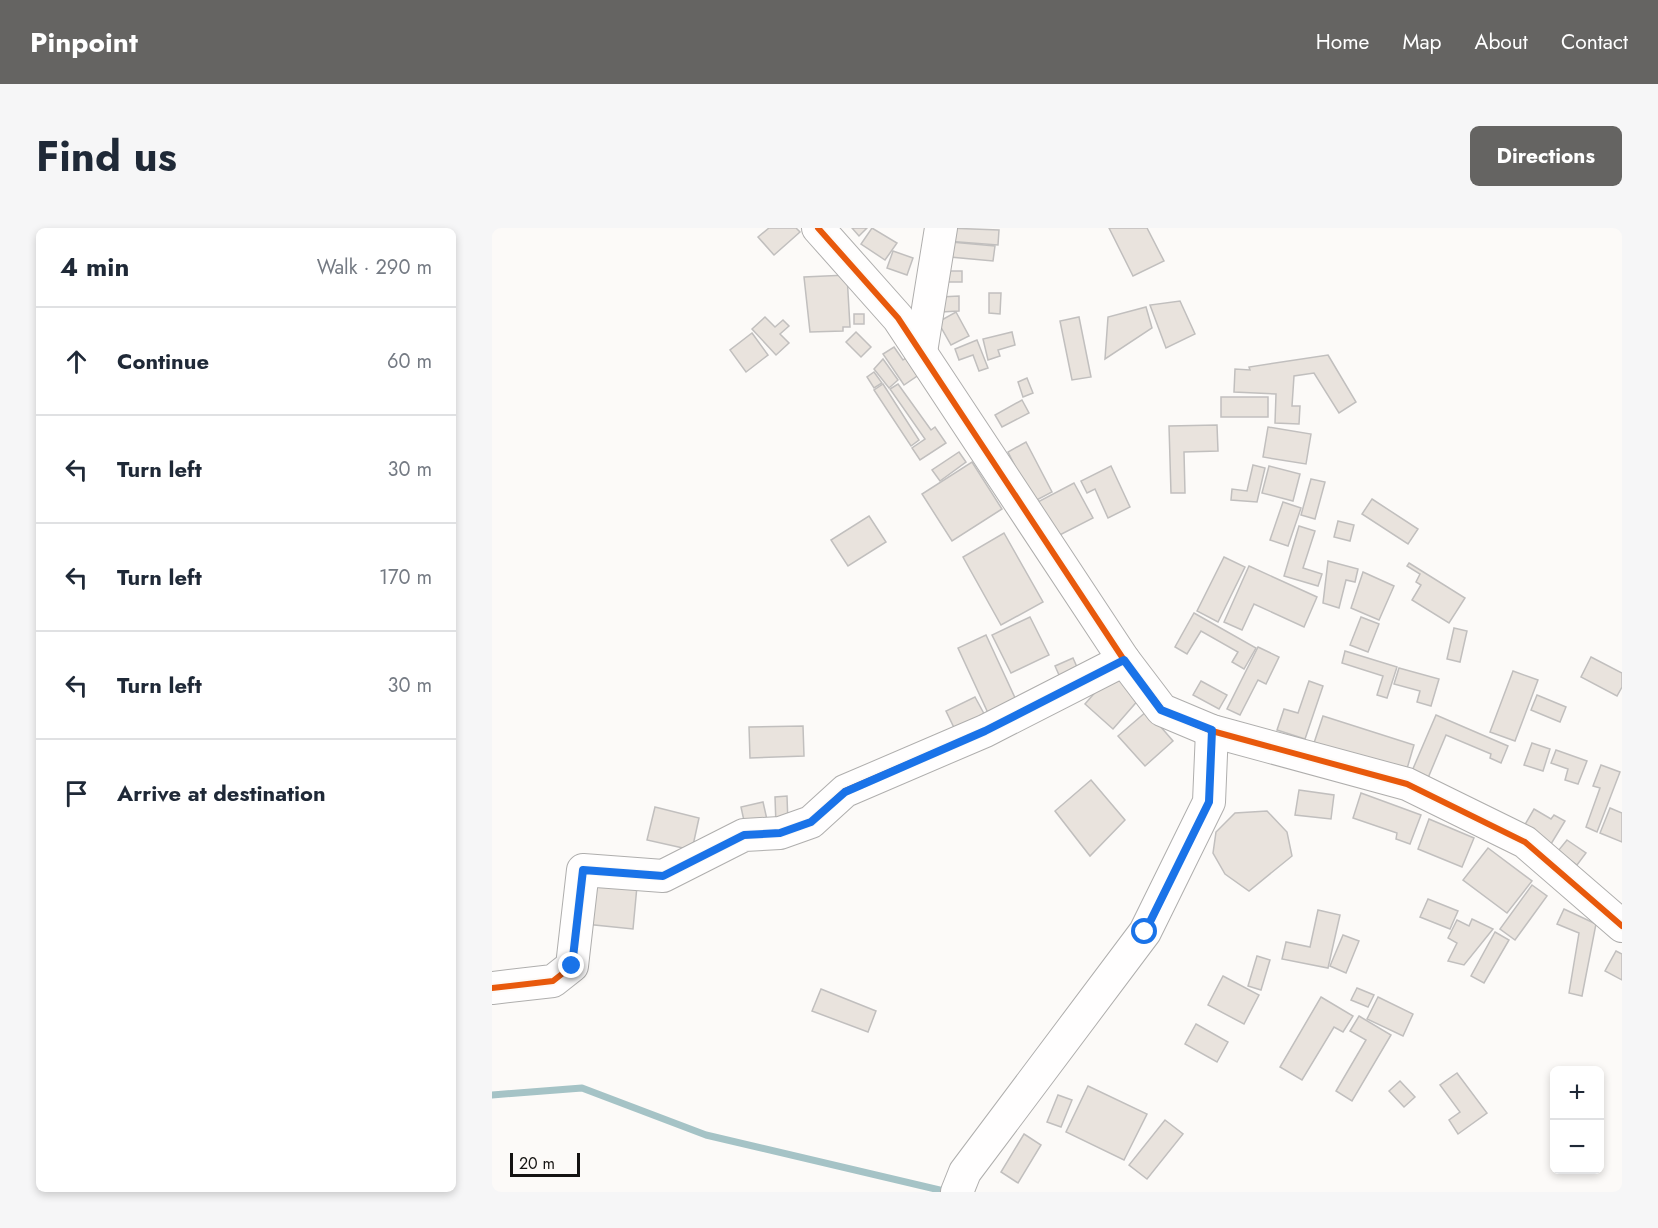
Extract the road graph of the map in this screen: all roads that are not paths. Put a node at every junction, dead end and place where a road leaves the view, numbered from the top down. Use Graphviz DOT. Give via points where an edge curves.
graph roads {
  1 [pos="818,228"];
  2 [pos="941,228"];
  3 [pos="921,352"];
  4 [pos="1124,660"];
  5 [pos="1212,730"];
  6 [pos="1622,926"];
  7 [pos="492,988"];
  8 [pos="957,1191"];
  1 -- 3 [label="street" via="898,318"];
  2 -- 3 [label="street"];
  3 -- 4 [label="street"];
  4 -- 5 [label="street" via="1161,710"];
  4 -- 7 [label="street" via="985,731 845,792 811,822 780,833 744,835 663,876 583,870 572,966 552,981"];
  5 -- 6 [label="street" via="1407,784 1525,842"];
  5 -- 8 [label="street" via="1209,802 1145,932 965,1172"];
}
